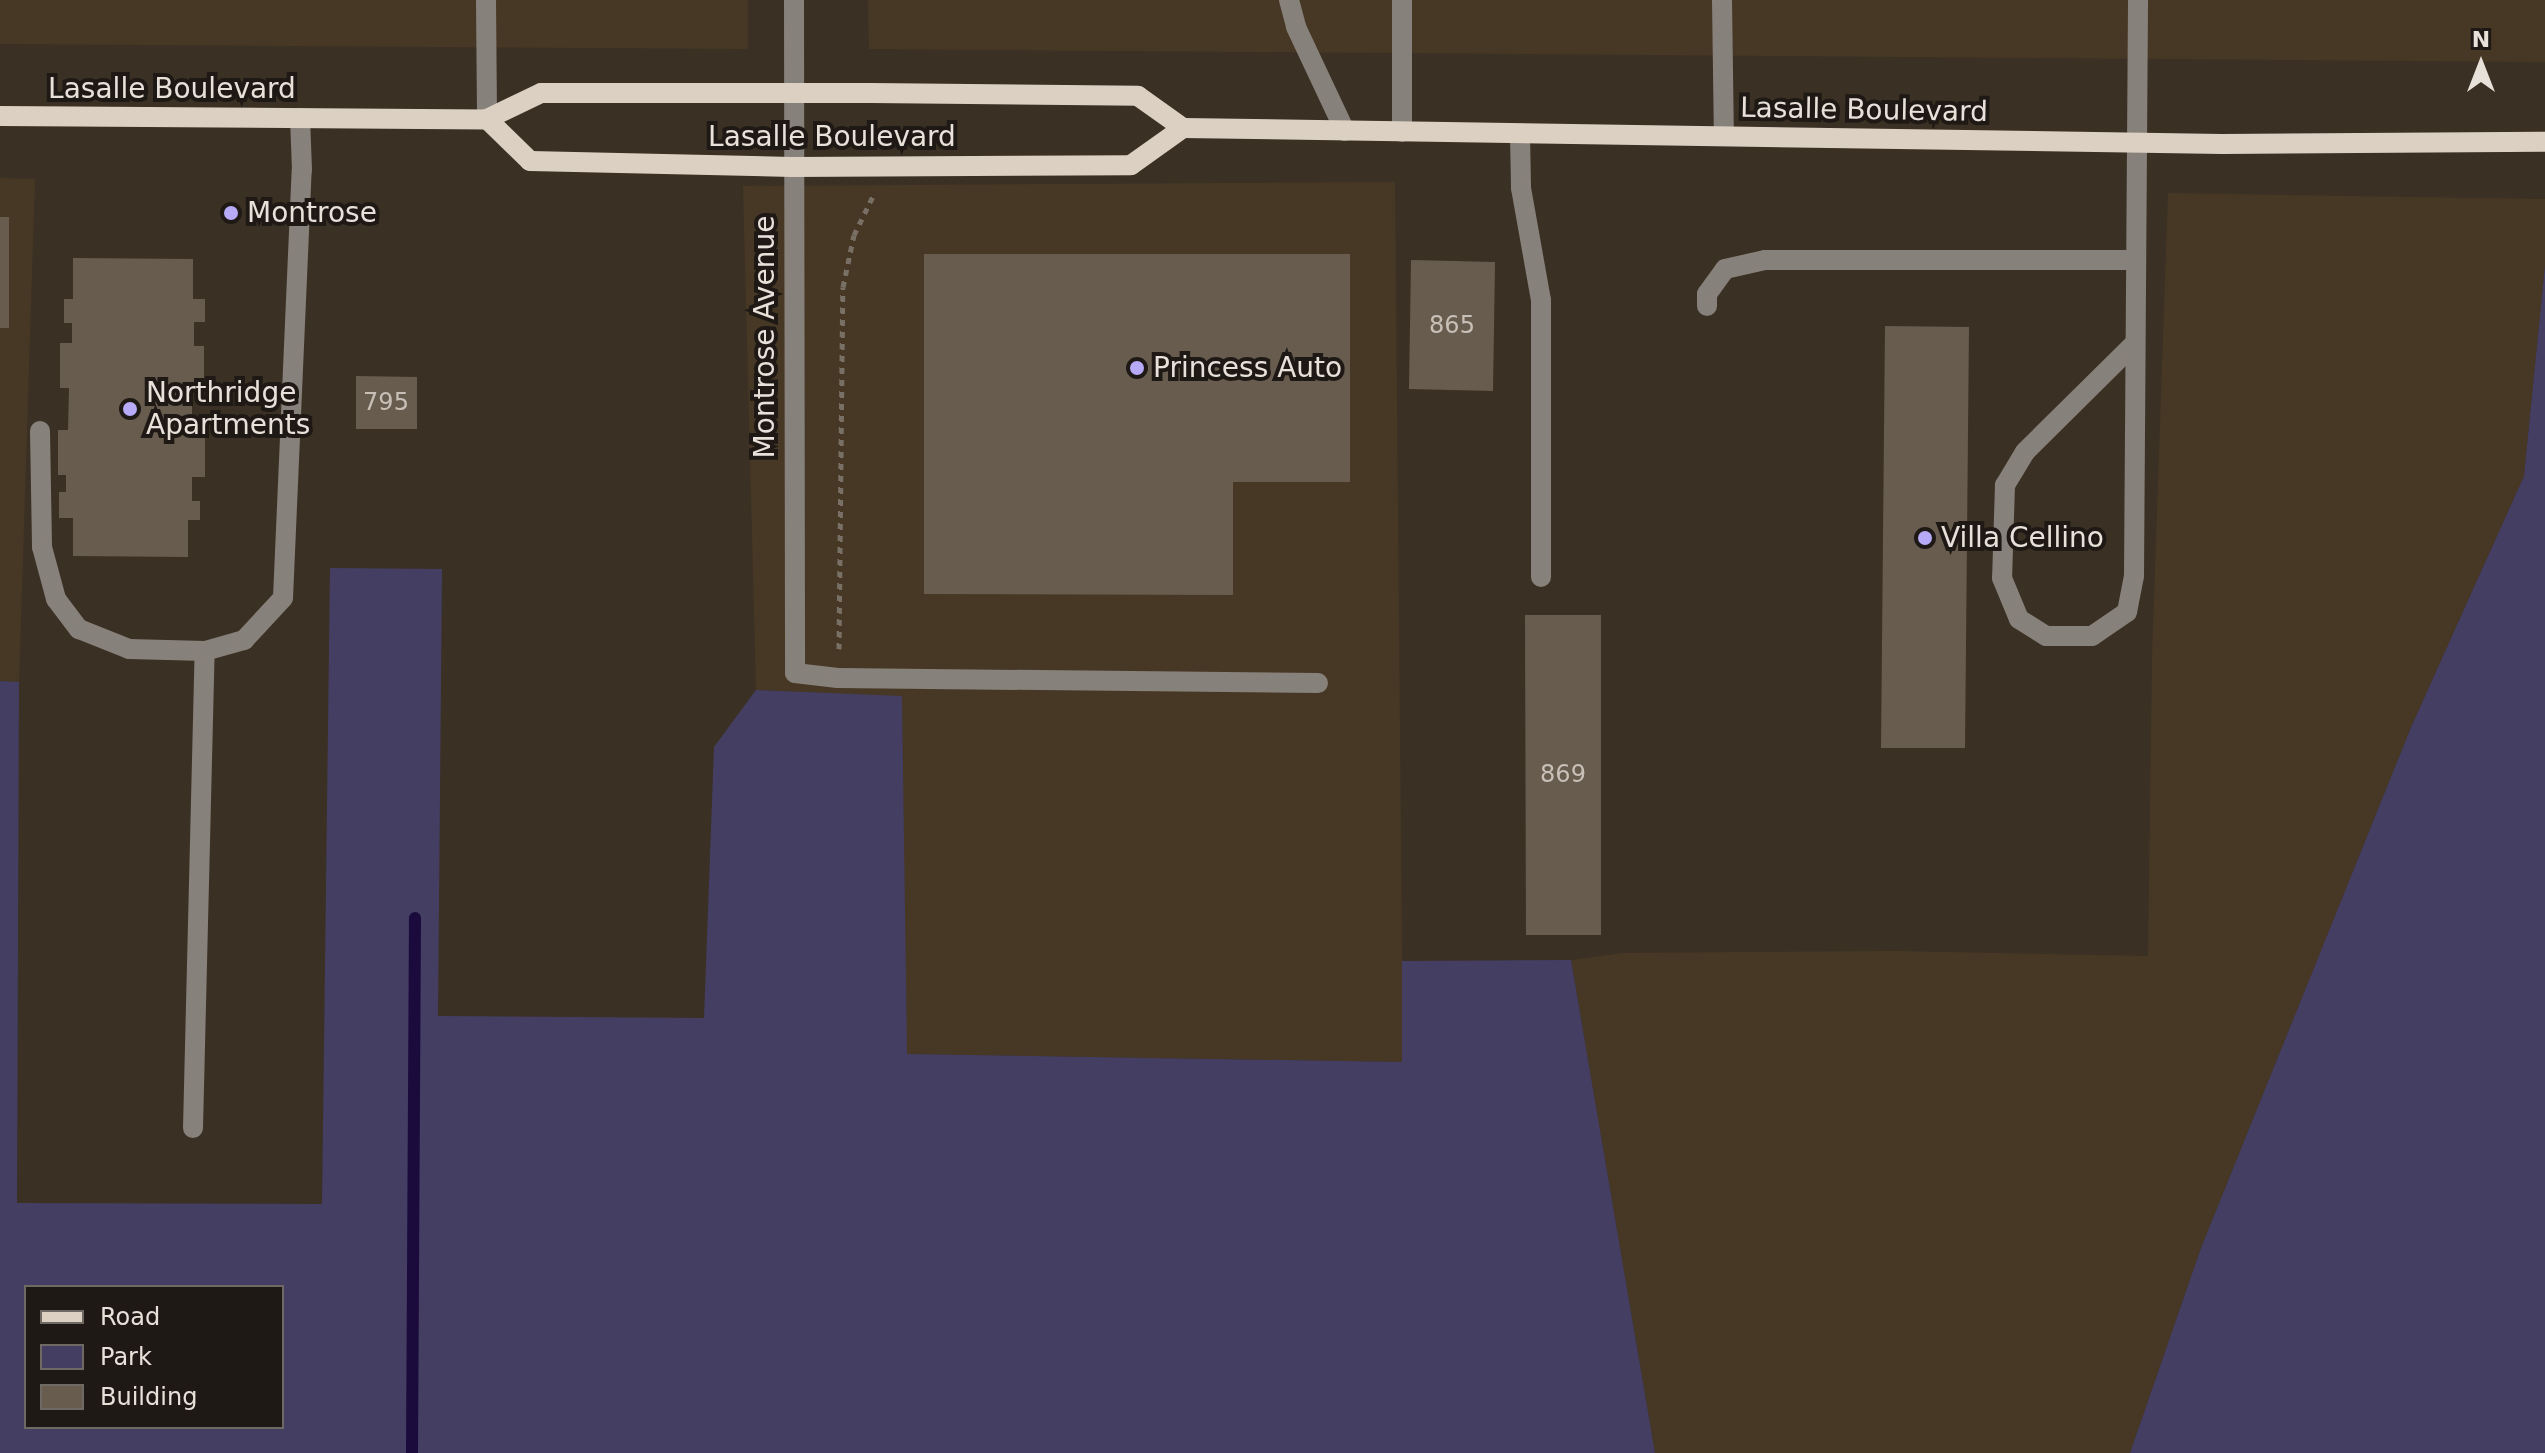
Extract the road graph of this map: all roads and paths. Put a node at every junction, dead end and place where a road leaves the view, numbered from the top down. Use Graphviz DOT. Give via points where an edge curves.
graph roads {
  1 [pos="486,0"];
  2 [pos="794,0"];
  3 [pos="1289,0"];
  4 [pos="1402,0"];
  5 [pos="1722,0"];
  6 [pos="2138,0"];
  7 [pos="793,92"];
  8 [pos="0,116"];
  9 [pos="300,118"];
  10 [pos="487,119"];
  11 [pos="1183,128"];
  12 [pos="1345,131"];
  13 [pos="1402,132"];
  14 [pos="1520,134"];
  15 [pos="1724,136"];
  16 [pos="2545,142"];
  17 [pos="2136,143"];
  18 [pos="872,166"];
  19 [pos="792,167"];
  20 [pos="2134,260"];
  21 [pos="1707,306"];
  22 [pos="2134,344"];
  23 [pos="40,431"];
  24 [pos="1541,577"];
  25 [pos="205,651"];
  26 [pos="838,678"];
  27 [pos="1318,683"];
  28 [pos="193,1128"];
  1 -- 10 [label="street"];
  2 -- 7 [label="street, Montrose Avenue"];
  3 -- 12 [label="street" via="1296,27"];
  4 -- 13 [label="street"];
  5 -- 15 [label="street"];
  6 -- 17 [label="street"];
  7 -- 10 [label="main road, Lasalle Boulevard" via="541,93"];
  7 -- 11 [label="main road, Lasalle Boulevard" via="1138,96"];
  7 -- 19 [label="street, Montrose Avenue"];
  8 -- 9 [label="main road, Lasalle Boulevard"];
  9 -- 10 [label="main road, Lasalle Boulevard"];
  9 -- 25 [label="street" via="283,598 244,640"];
  10 -- 19 [label="main road, Lasalle Boulevard" via="530,161"];
  11 -- 12 [label="main road, Lasalle Boulevard"];
  11 -- 18 [label="main road, Lasalle Boulevard" via="1131,165"];
  12 -- 13 [label="main road, Lasalle Boulevard"];
  13 -- 14 [label="main road, Lasalle Boulevard"];
  14 -- 15 [label="main road, Lasalle Boulevard"];
  14 -- 24 [label="street" via="1521,188 1541,300"];
  15 -- 17 [label="main road, Lasalle Boulevard"];
  16 -- 17 [label="main road, Lasalle Boulevard"];
  17 -- 20 [label="street"];
  18 -- 19 [label="main road, Lasalle Boulevard"];
  18 -- 26 [label="path" via="873,197 854,235 843,287"];
  19 -- 26 [label="street, Montrose Avenue" via="795,673"];
  20 -- 21 [label="street" via="1765,260 1725,269 1707,294"];
  20 -- 22 [label="street"];
  22 -- 22 [label="street" via="2134,576 2127,612 2092,636 2046,636 2019,619 2002,578 2005,485 2025,452"];
  23 -- 25 [label="street" via="42,547 56,599 79,629 129,649"];
  25 -- 28 [label="street"];
  26 -- 27 [label="street"];
}
